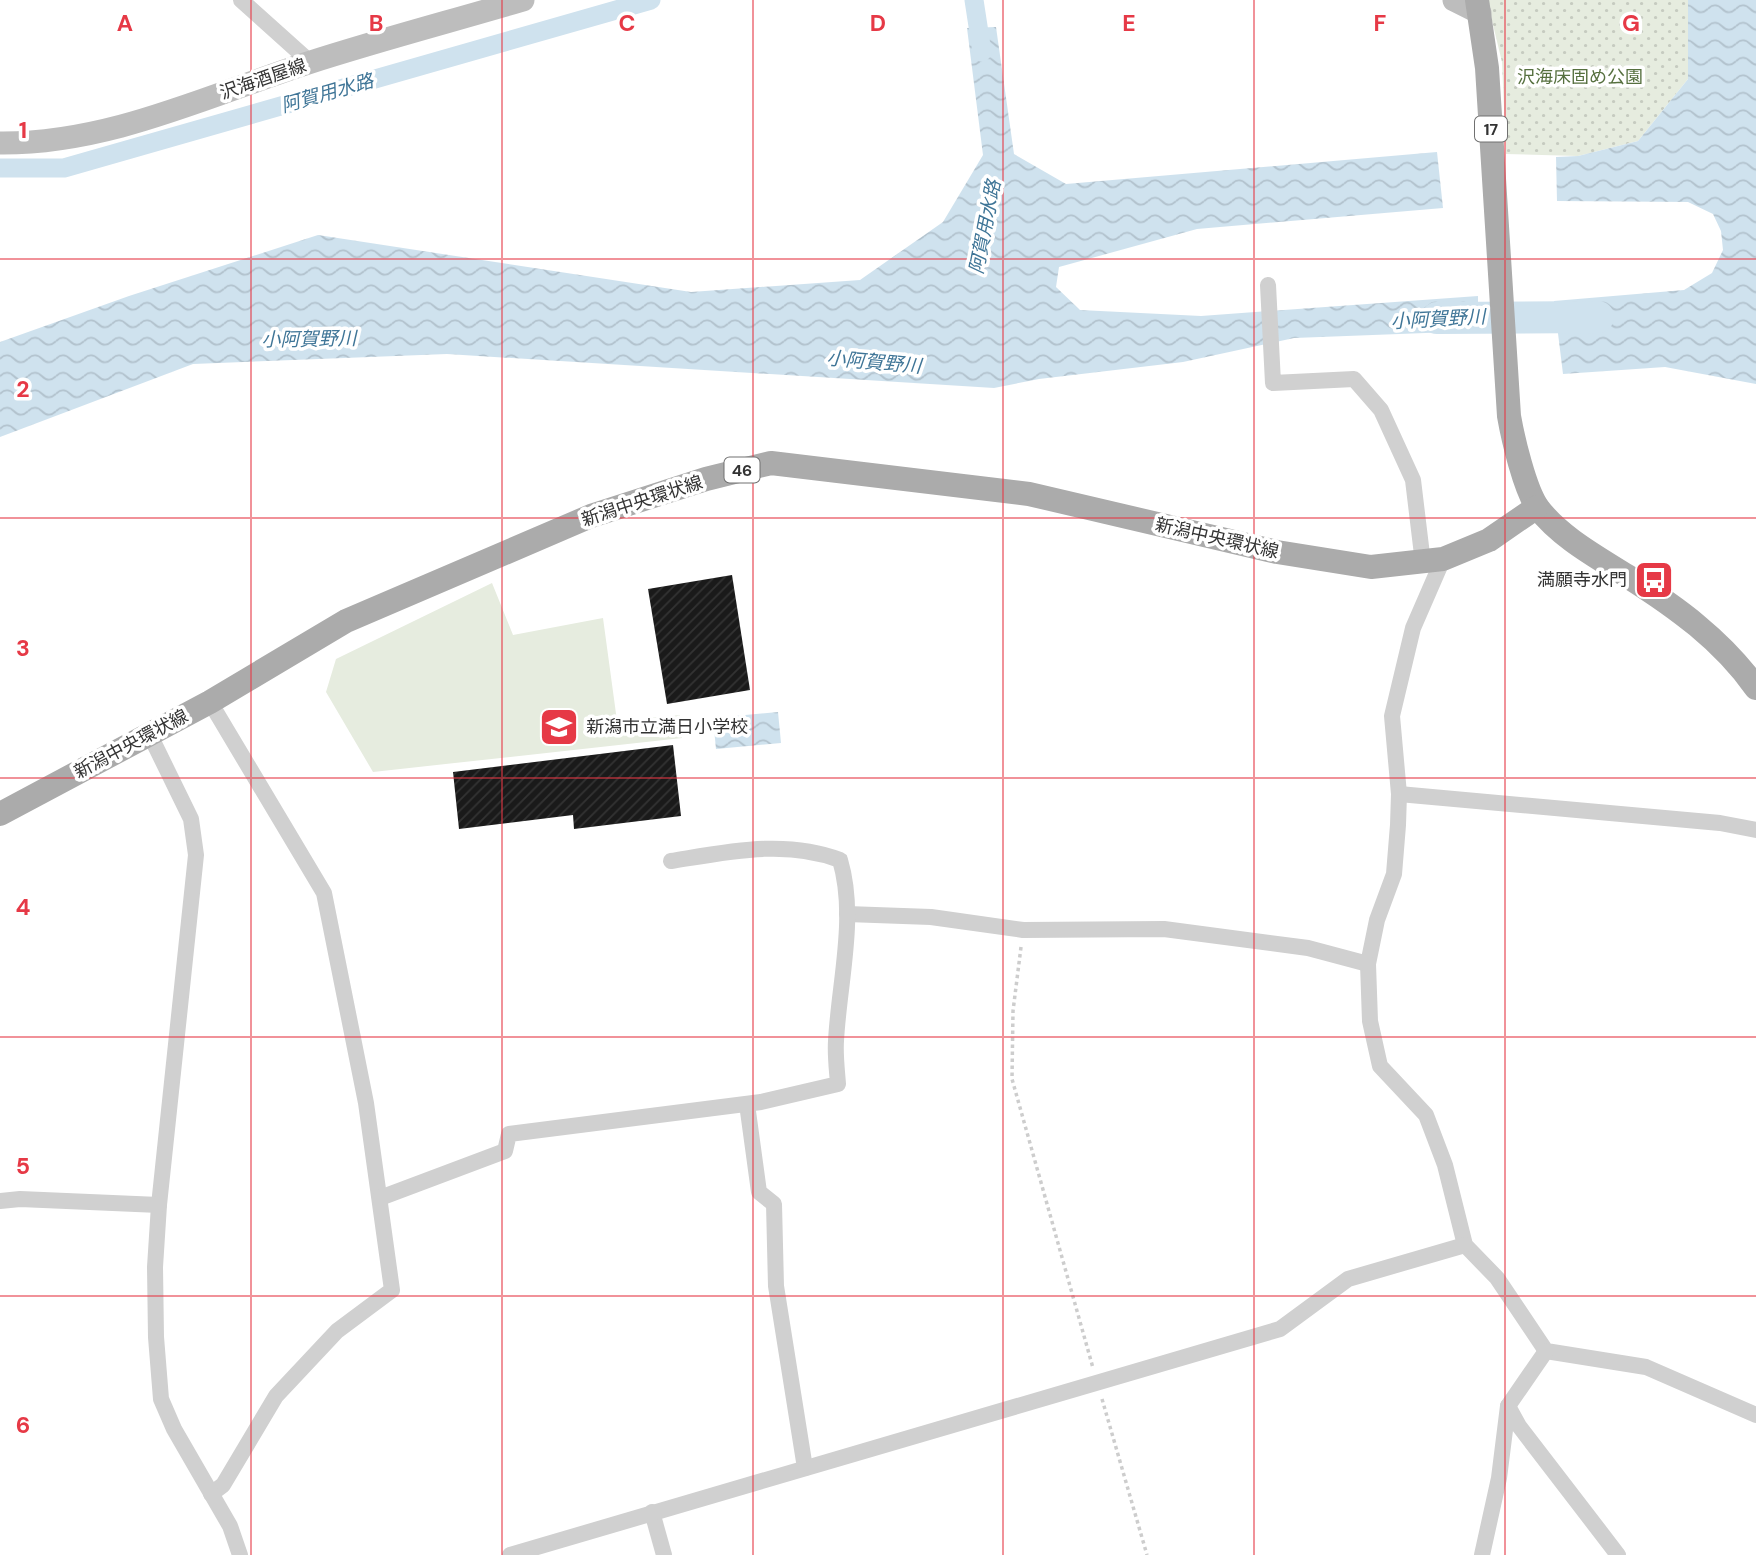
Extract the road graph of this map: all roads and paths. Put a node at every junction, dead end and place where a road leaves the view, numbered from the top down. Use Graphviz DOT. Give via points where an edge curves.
graph roads {
  1 [pos="241,0"];
  2 [pos="523,0"];
  3 [pos="1454,0"];
  4 [pos="1479,6"];
  5 [pos="310,62"];
  6 [pos="0,143"];
  7 [pos="1268,285"];
  8 [pos="1537,507"];
  9 [pos="1433,561"];
  10 [pos="1756,688"];
  11 [pos="210,702"];
  12 [pos="149,733"];
  13 [pos="1399,794"];
  14 [pos="0,814"];
  15 [pos="1756,830"];
  16 [pos="671,861"];
  17 [pos="847,914"];
  18 [pos="1023,930"];
  19 [pos="1368,964"];
  20 [pos="747,1104"];
  21 [pos="380,1198"];
  22 [pos="0,1201"];
  23 [pos="159,1205"];
  24 [pos="1465,1245"];
  25 [pos="1546,1351"];
  26 [pos="1097,1381"];
  27 [pos="1508,1406"];
  28 [pos="1756,1415"];
  29 [pos="805,1468"];
  30 [pos="211,1494"];
  31 [pos="652,1512"];
  32 [pos="240,1555"];
  33 [pos="510,1555"];
  34 [pos="664,1555"];
  35 [pos="1147,1555"];
  36 [pos="1482,1555"];
  37 [pos="1618,1555"];
  1 -- 5 [label="street"];
  2 -- 5 [label="main road, 沢海酒屋線"];
  3 -- 4 [label="main road"];
  4 -- 8 [label="main road, 17" via="1509,416"];
  5 -- 6 [label="main road, 沢海酒屋線" via="124,126 43,143"];
  7 -- 9 [label="street" via="1273,383 1354,379 1381,410 1413,480"];
  8 -- 9 [label="main road, 新潟中央環状線 / 46" via="1489,540"];
  8 -- 10 [label="main road, 17" via="1575,542 1688,618 1717,642"];
  9 -- 11 [label="main road, 新潟中央環状線 / 46" via="1371,567 1277,552 1029,494 771,463 591,516 480,562 346,621"];
  9 -- 13 [label="street" via="1392,716"];
  11 -- 12 [label="main road, 新潟中央環状線 / 46"];
  11 -- 21 [label="street" via="324,893"];
  12 -- 14 [label="main road, 新潟中央環状線 / 46"];
  12 -- 23 [label="street" via="191,819 196,855"];
  13 -- 15 [label="street"];
  13 -- 19 [label="street" via="1395,874 1377,920"];
  16 -- 17 [label="street" via="738,851 816,851 840,860"];
  17 -- 18 [label="street" via="931,917"];
  17 -- 20 [label="street" via="835,1044 838,1084"];
  18 -- 19 [label="street" via="1164,929 1308,948"];
  18 -- 26 [label="path" via="1013,1011 1012,1079"];
  19 -- 24 [label="street" via="1370,1021 1380,1066 1426,1115 1445,1165"];
  20 -- 21 [label="street" via="509,1134 505,1151"];
  20 -- 29 [label="street" via="759,1192 774,1204 776,1286"];
  21 -- 30 [label="street" via="391,1290 337,1331 276,1396 223,1485"];
  22 -- 23 [label="street"];
  23 -- 30 [label="street" via="155,1267 161,1398"];
  24 -- 25 [label="street" via="1497,1278"];
  24 -- 26 [label="street" via="1348,1279 1280,1329"];
  25 -- 27 [label="street"];
  25 -- 28 [label="street" via="1646,1367"];
  26 -- 29 [label="street"];
  26 -- 35 [label="path"];
  27 -- 36 [label="street" via="1499,1478"];
  27 -- 37 [label="street"];
  29 -- 31 [label="street"];
  30 -- 32 [label="street"];
  31 -- 33 [label="street"];
  31 -- 34 [label="street"];
}
